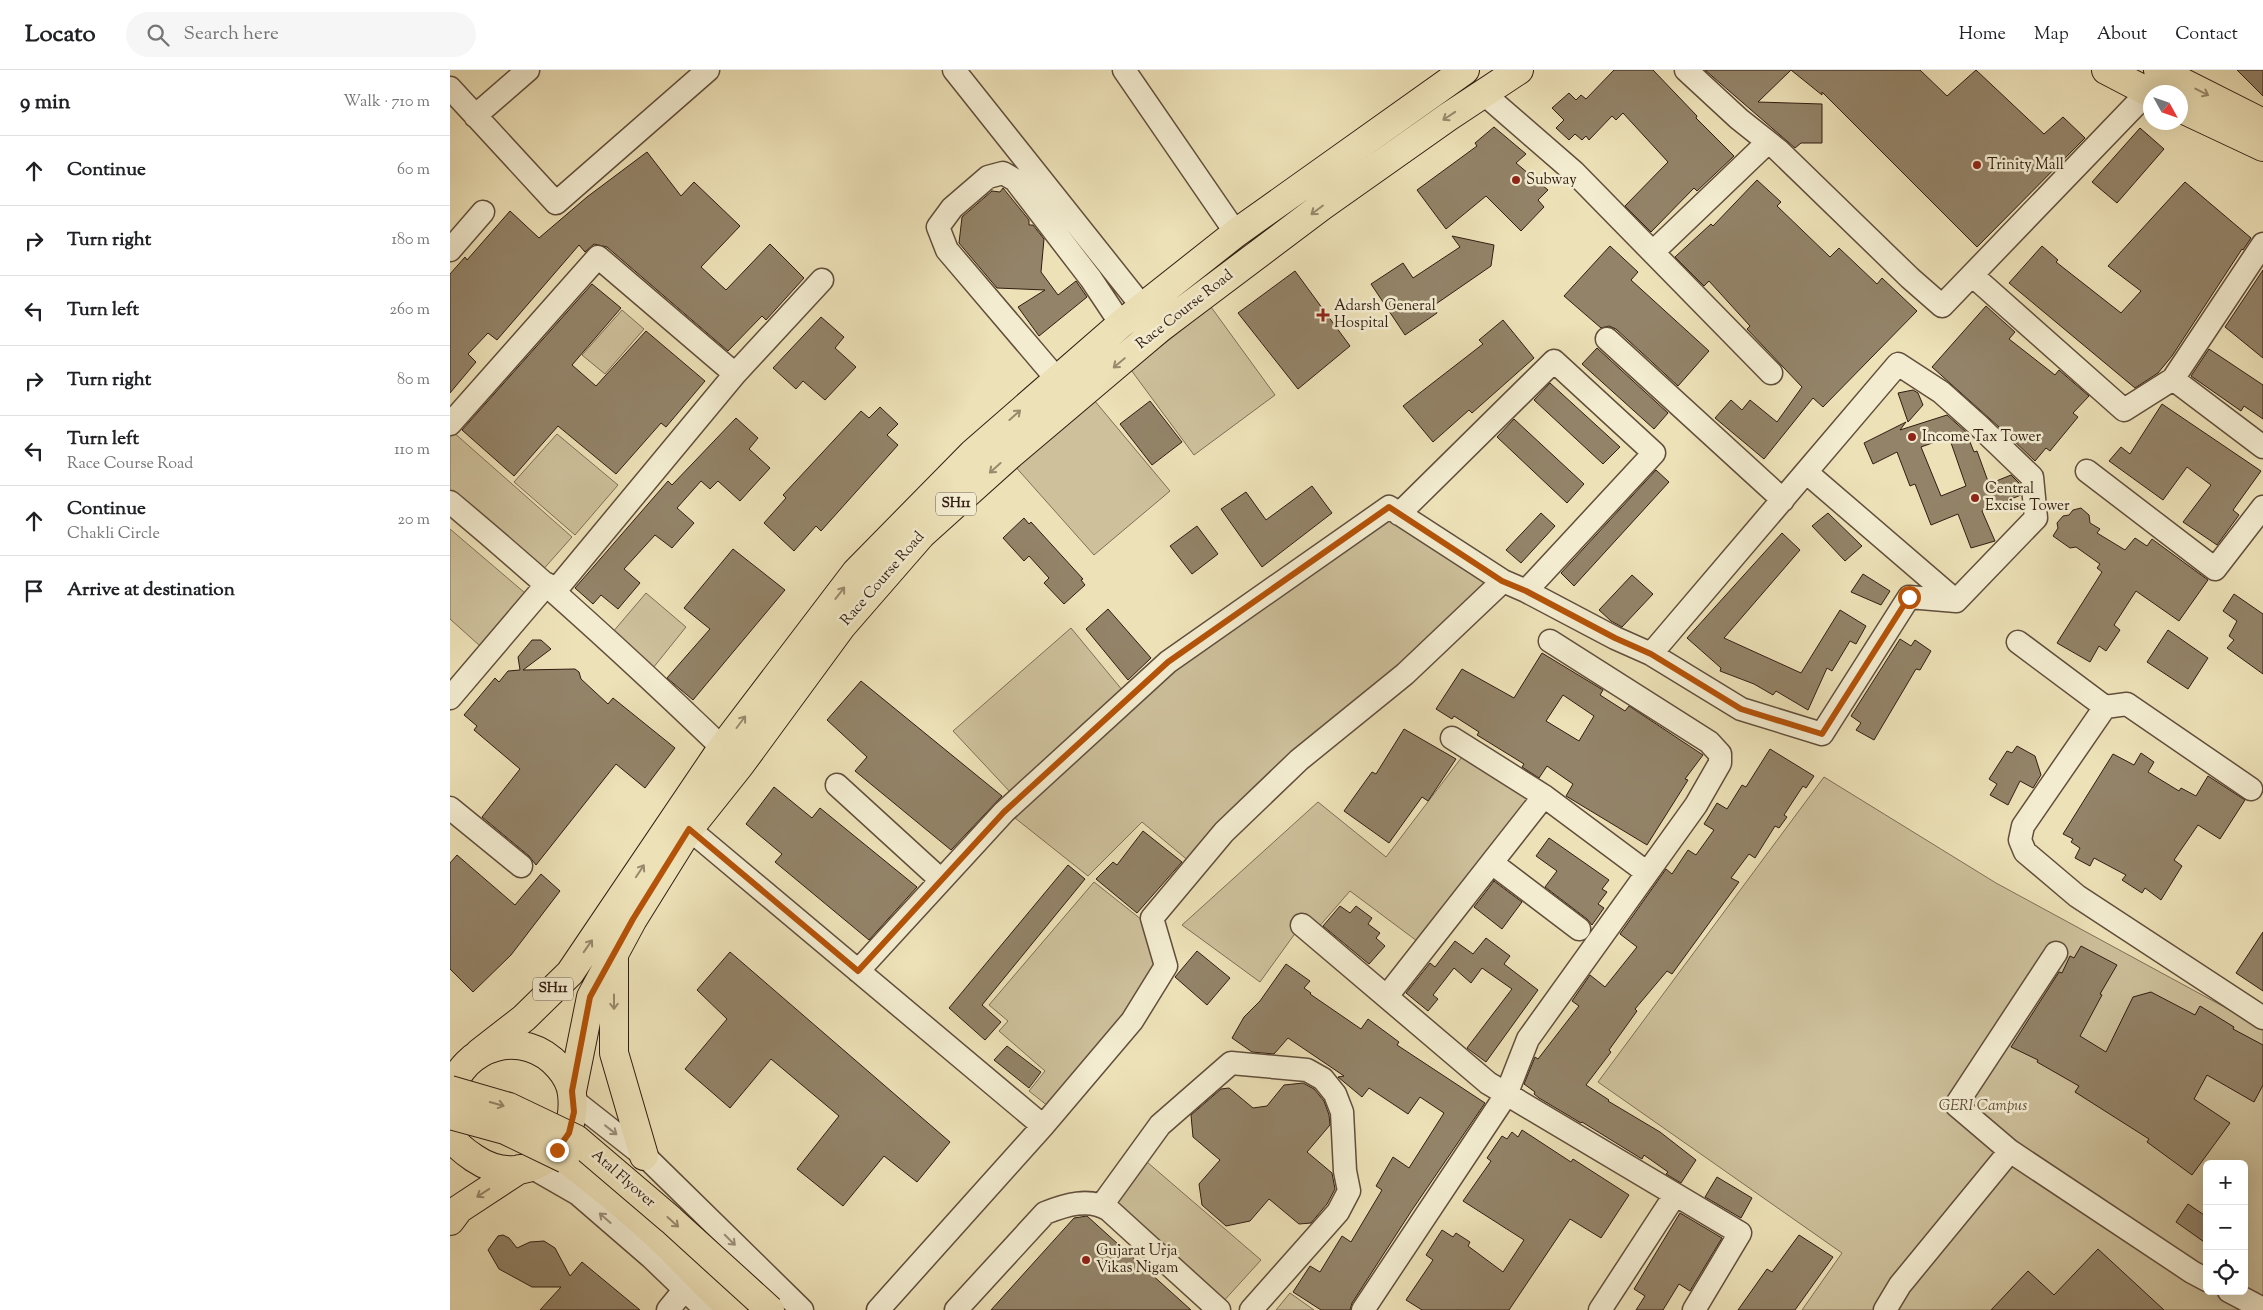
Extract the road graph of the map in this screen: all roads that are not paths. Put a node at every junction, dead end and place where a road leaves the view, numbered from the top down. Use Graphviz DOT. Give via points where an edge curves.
graph roads {
  1 [pos="528,70"];
  2 [pos="708,70"];
  3 [pos="954,70"];
  4 [pos="1124,70"];
  5 [pos="1465,70"];
  6 [pos="1519,70"];
  7 [pos="1686,70"];
  8 [pos="2114,74"];
  9 [pos="2152,85"];
  10 [pos="450,88"];
  11 [pos="1483,93"];
  12 [pos="2143,95"];
  13 [pos="2188,97"];
  14 [pos="2188,112"];
  15 [pos="475,116"];
  16 [pos="2263,123"];
  17 [pos="1768,142"];
  18 [pos="2263,147"];
  19 [pos="483,212"];
  20 [pos="1236,233"];
  21 [pos="2263,244"];
  22 [pos="450,250"];
  23 [pos="1653,252"];
  24 [pos="1973,276"];
  25 [pos="822,280"];
  26 [pos="1142,307"];
  27 [pos="1121,324"];
  28 [pos="1160,328"];
  29 [pos="1607,339"];
  30 [pos="1771,373"];
  31 [pos="735,374"];
  32 [pos="1056,378"];
  33 [pos="2173,379"];
  34 [pos="450,424"];
  35 [pos="2263,447"];
  36 [pos="2087,471"];
  37 [pos="1806,472"];
  38 [pos="1783,500"];
  39 [pos="450,502"];
  40 [pos="1399,514"];
  41 [pos="2260,517"];
  42 [pos="1502,581"];
  43 [pos="551,588"];
  44 [pos="1526,591"];
  45 [pos="1956,601"];
  46 [pos="1550,641"];
  47 [pos="2018,642"];
  48 [pos="1651,654"];
  49 [pos="450,698"];
  50 [pos="2105,708"];
  51 [pos="1452,738"];
  52 [pos="731,757"];
  53 [pos="837,785"];
  54 [pos="2251,789"];
  55 [pos="1544,796"];
  56 [pos="450,808"];
  57 [pos="682,823"];
  58 [pos="1492,863"];
  59 [pos="521,866"];
  60 [pos="1646,872"];
  61 [pos="942,880"];
  62 [pos="1302,926"];
  63 [pos="1579,929"];
  64 [pos="614,953"];
  65 [pos="2056,953"];
  66 [pos="858,971"];
  67 [pos="1387,996"];
  68 [pos="2263,1017"];
  69 [pos="464,1060"];
  70 [pos="450,1090"];
  71 [pos="450,1095"];
  72 [pos="573,1095"];
  73 [pos="1506,1095"];
  74 [pos="1043,1126"];
  75 [pos="450,1131"];
  76 [pos="2010,1150"];
  77 [pos="644,1156"];
  78 [pos="526,1168"];
  79 [pos="1675,1195"];
  80 [pos="1102,1206"];
  81 [pos="450,1221"];
  82 [pos="2203,1278"];
  83 [pos="2237,1295"];
  84 [pos="1369,1308"];
  85 [pos="2263,1309"];
  86 [pos="706,1310"];
  87 [pos="733,1310"];
  88 [pos="770,1310"];
  89 [pos="802,1310"];
  90 [pos="878,1310"];
  91 [pos="956,1310"];
  92 [pos="1219,1310"];
  93 [pos="1252,1310"];
  94 [pos="1600,1310"];
  95 [pos="1694,1310"];
  96 [pos="1885,1310"];
  1 -- 15 [label="street"];
  2 -- 15 [label="street" via="556,203"];
  3 -- 26 [label="street"];
  4 -- 20 [label="street"];
  5 -- 20 [label="main road, Race Course Road / SH11"];
  6 -- 11 [label="main road, Race Course Road / SH11"];
  7 -- 17 [label="street" via="1738,119"];
  8 -- 9 [label="main road"];
  10 -- 15 [label="street"];
  11 -- 23 [label="street" via="1574,172"];
  11 -- 28 [label="main road, Race Course Road / SH11, one-way" via="1322,206"];
  12 -- 24 [label="street"];
  13 -- 16 [label="main road, one-way"];
  14 -- 18 [label="main road"];
  17 -- 23 [label="street"];
  17 -- 24 [label="street" via="1942,306"];
  19 -- 22 [label="street"];
  20 -- 26 [label="main road, Race Course Road / SH11"];
  21 -- 33 [label="street"];
  23 -- 30 [label="street"];
  24 -- 33 [label="street" via="2124,410"];
  25 -- 31 [label="street"];
  26 -- 27 [label="main road, Race Course Road / SH11"];
  26 -- 28 [label="street"];
  27 -- 32 [label="main road, Race Course Road / SH11"];
  27 -- 32 [label="street" via="1015,180 1003,173 988,177 952,208 938,227 947,250"];
  28 -- 52 [label="main road, Race Course Road / SH11, one-way" via="922,534"];
  29 -- 38 [label="street"];
  31 -- 34 [label="street" via="598,257"];
  31 -- 43 [label="street"];
  52 -- 32 [label="main road, Race Course Road / SH11, one-way" via="868,558 973,453"];
  33 -- 35 [label="street"];
  36 -- 41 [label="street" via="2215,569"];
  37 -- 38 [label="street"];
  37 -- 45 [label="street"];
  37 -- 45 [label="street" via="1898,364 1941,392 2032,477 2036,518"];
  38 -- 48 [label="street"];
  39 -- 43 [label="street"];
  40 -- 42 [label="street"];
  40 -- 44 [label="street" via="1554,361 1654,453"];
  40 -- 61 [label="street" via="1389,507 1168,662 1004,812"];
  42 -- 44 [label="street"];
  42 -- 74 [label="street" via="1405,674 1300,760 1224,832 1181,881 1152,918 1166,966 1132,1020"];
  43 -- 49 [label="street"];
  43 -- 52 [label="street"];
  44 -- 48 [label="street"];
  45 -- 48 [label="street" via="1909,597 1822,734 1741,709"];
  46 -- 60 [label="street" via="1709,742 1720,754 1720,763 1696,805"];
  47 -- 50 [label="street"];
  50 -- 54 [label="street" via="2127,704"];
  50 -- 68 [label="street" via="2023,826 2020,840 2025,852 2078,896"];
  51 -- 55 [label="street"];
  52 -- 57 [label="main road, Race Course Road / SH11"];
  53 -- 61 [label="street"];
  55 -- 58 [label="street"];
  55 -- 60 [label="street"];
  56 -- 59 [label="street"];
  57 -- 64 [label="main road, Race Course Road / SH11"];
  57 -- 66 [label="street"];
  69 -- 57 [label="main road, Race Course Road / SH11, one-way" via="524,1018 570,973 613,911"];
  58 -- 63 [label="street"];
  58 -- 67 [label="street"];
  60 -- 73 [label="street" via="1528,1039"];
  61 -- 66 [label="street"];
  62 -- 67 [label="street"];
  64 -- 72 [label="main road, Race Course Road / SH11" via="590,997"];
  64 -- 77 [label="main road, one-way" via="614,1053"];
  65 -- 76 [label="street" via="1956,1105"];
  66 -- 74 [label="street"];
  67 -- 73 [label="street"];
  69 -- 71 [label="main road, SH11"];
  69 -- 72 [label="main road" via="498,1046 536,1049 552,1059 565,1074"];
  70 -- 88 [label="main road, Atal Flyover, one-way, bridge" via="509,1107 576,1139"];
  72 -- 77 [label="street, one-way"];
  72 -- 78 [label="main road, SH11" via="574,1112 569,1133 557,1150 540,1163"];
  73 -- 79 [label="street"];
  73 -- 84 [label="street"];
  74 -- 90 [label="street"];
  75 -- 78 [label="main road" via="469,1155 484,1165 502,1170"];
  75 -- 87 [label="main road, Atal Flyover, bridge" via="505,1130 565,1159 611,1194"];
  76 -- 82 [label="street"];
  76 -- 96 [label="street" via="1900,1285"];
  77 -- 89 [label="street, one-way"];
  78 -- 81 [label="main road, SH11, one-way" via="459,1209"];
  86 -- 78 [label="street, one-way" via="578,1194"];
  79 -- 94 [label="street"];
  79 -- 95 [label="street" via="1740,1233"];
  80 -- 91 [label="street" via="1079,1203 1045,1213"];
  80 -- 92 [label="street"];
  80 -- 93 [label="street" via="1160,1125 1231,1063 1307,1070 1323,1079 1335,1094 1342,1112 1349,1190 1338,1212"];
  83 -- 85 [label="street"];
}
